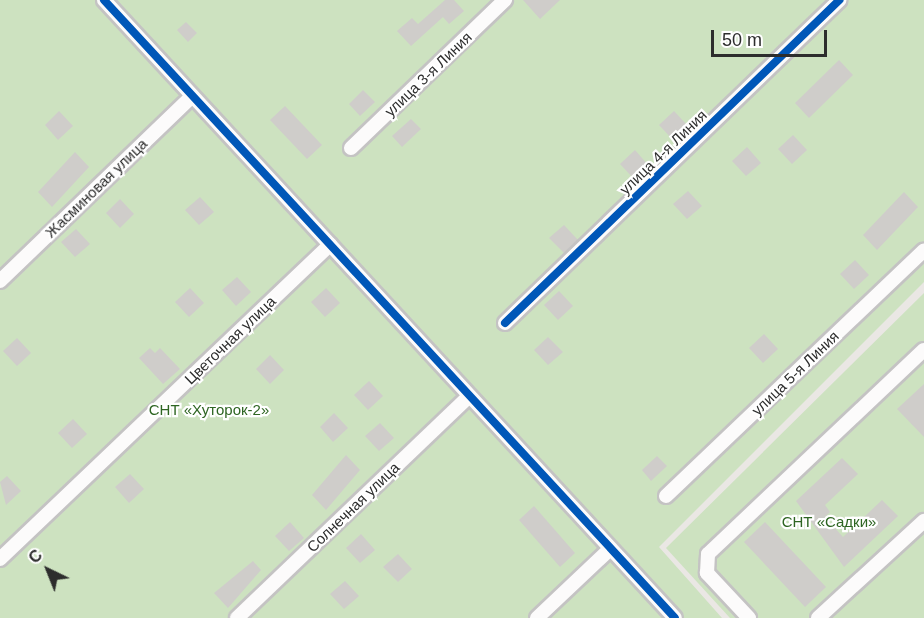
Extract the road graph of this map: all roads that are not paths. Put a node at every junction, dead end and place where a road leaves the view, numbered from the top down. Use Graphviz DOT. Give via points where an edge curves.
graph roads {
  1 [pos="104,0"];
  2 [pos="505,0"];
  3 [pos="840,0"];
  4 [pos="192,96"];
  5 [pos="351,148"];
  6 [pos="330,245"];
  7 [pos="924,250"];
  8 [pos="0,281"];
  9 [pos="505,323"];
  10 [pos="924,350"];
  11 [pos="469,396"];
  12 [pos="666,495"];
  13 [pos="924,521"];
  14 [pos="610,549"];
  15 [pos="0,559"];
  16 [pos="237,618"];
  17 [pos="537,618"];
  18 [pos="675,618"];
  19 [pos="749,618"];
  20 [pos="818,618"];
  1 -- 4 [label="street"];
  2 -- 5 [label="street, улица 3-я Линия"];
  3 -- 9 [label="street, улица 4-я Линия"];
  4 -- 6 [label="street"];
  4 -- 8 [label="street, Жасминовая улица"];
  6 -- 11 [label="street"];
  6 -- 15 [label="street, Цветочная улица"];
  7 -- 12 [label="street, улица 5-я Линия"];
  10 -- 19 [label="street" via="708,554 707,573"];
  11 -- 14 [label="street"];
  11 -- 16 [label="street, Солнечная улица"];
  13 -- 20 [label="street"];
  14 -- 17 [label="street"];
  14 -- 18 [label="street"];
}
